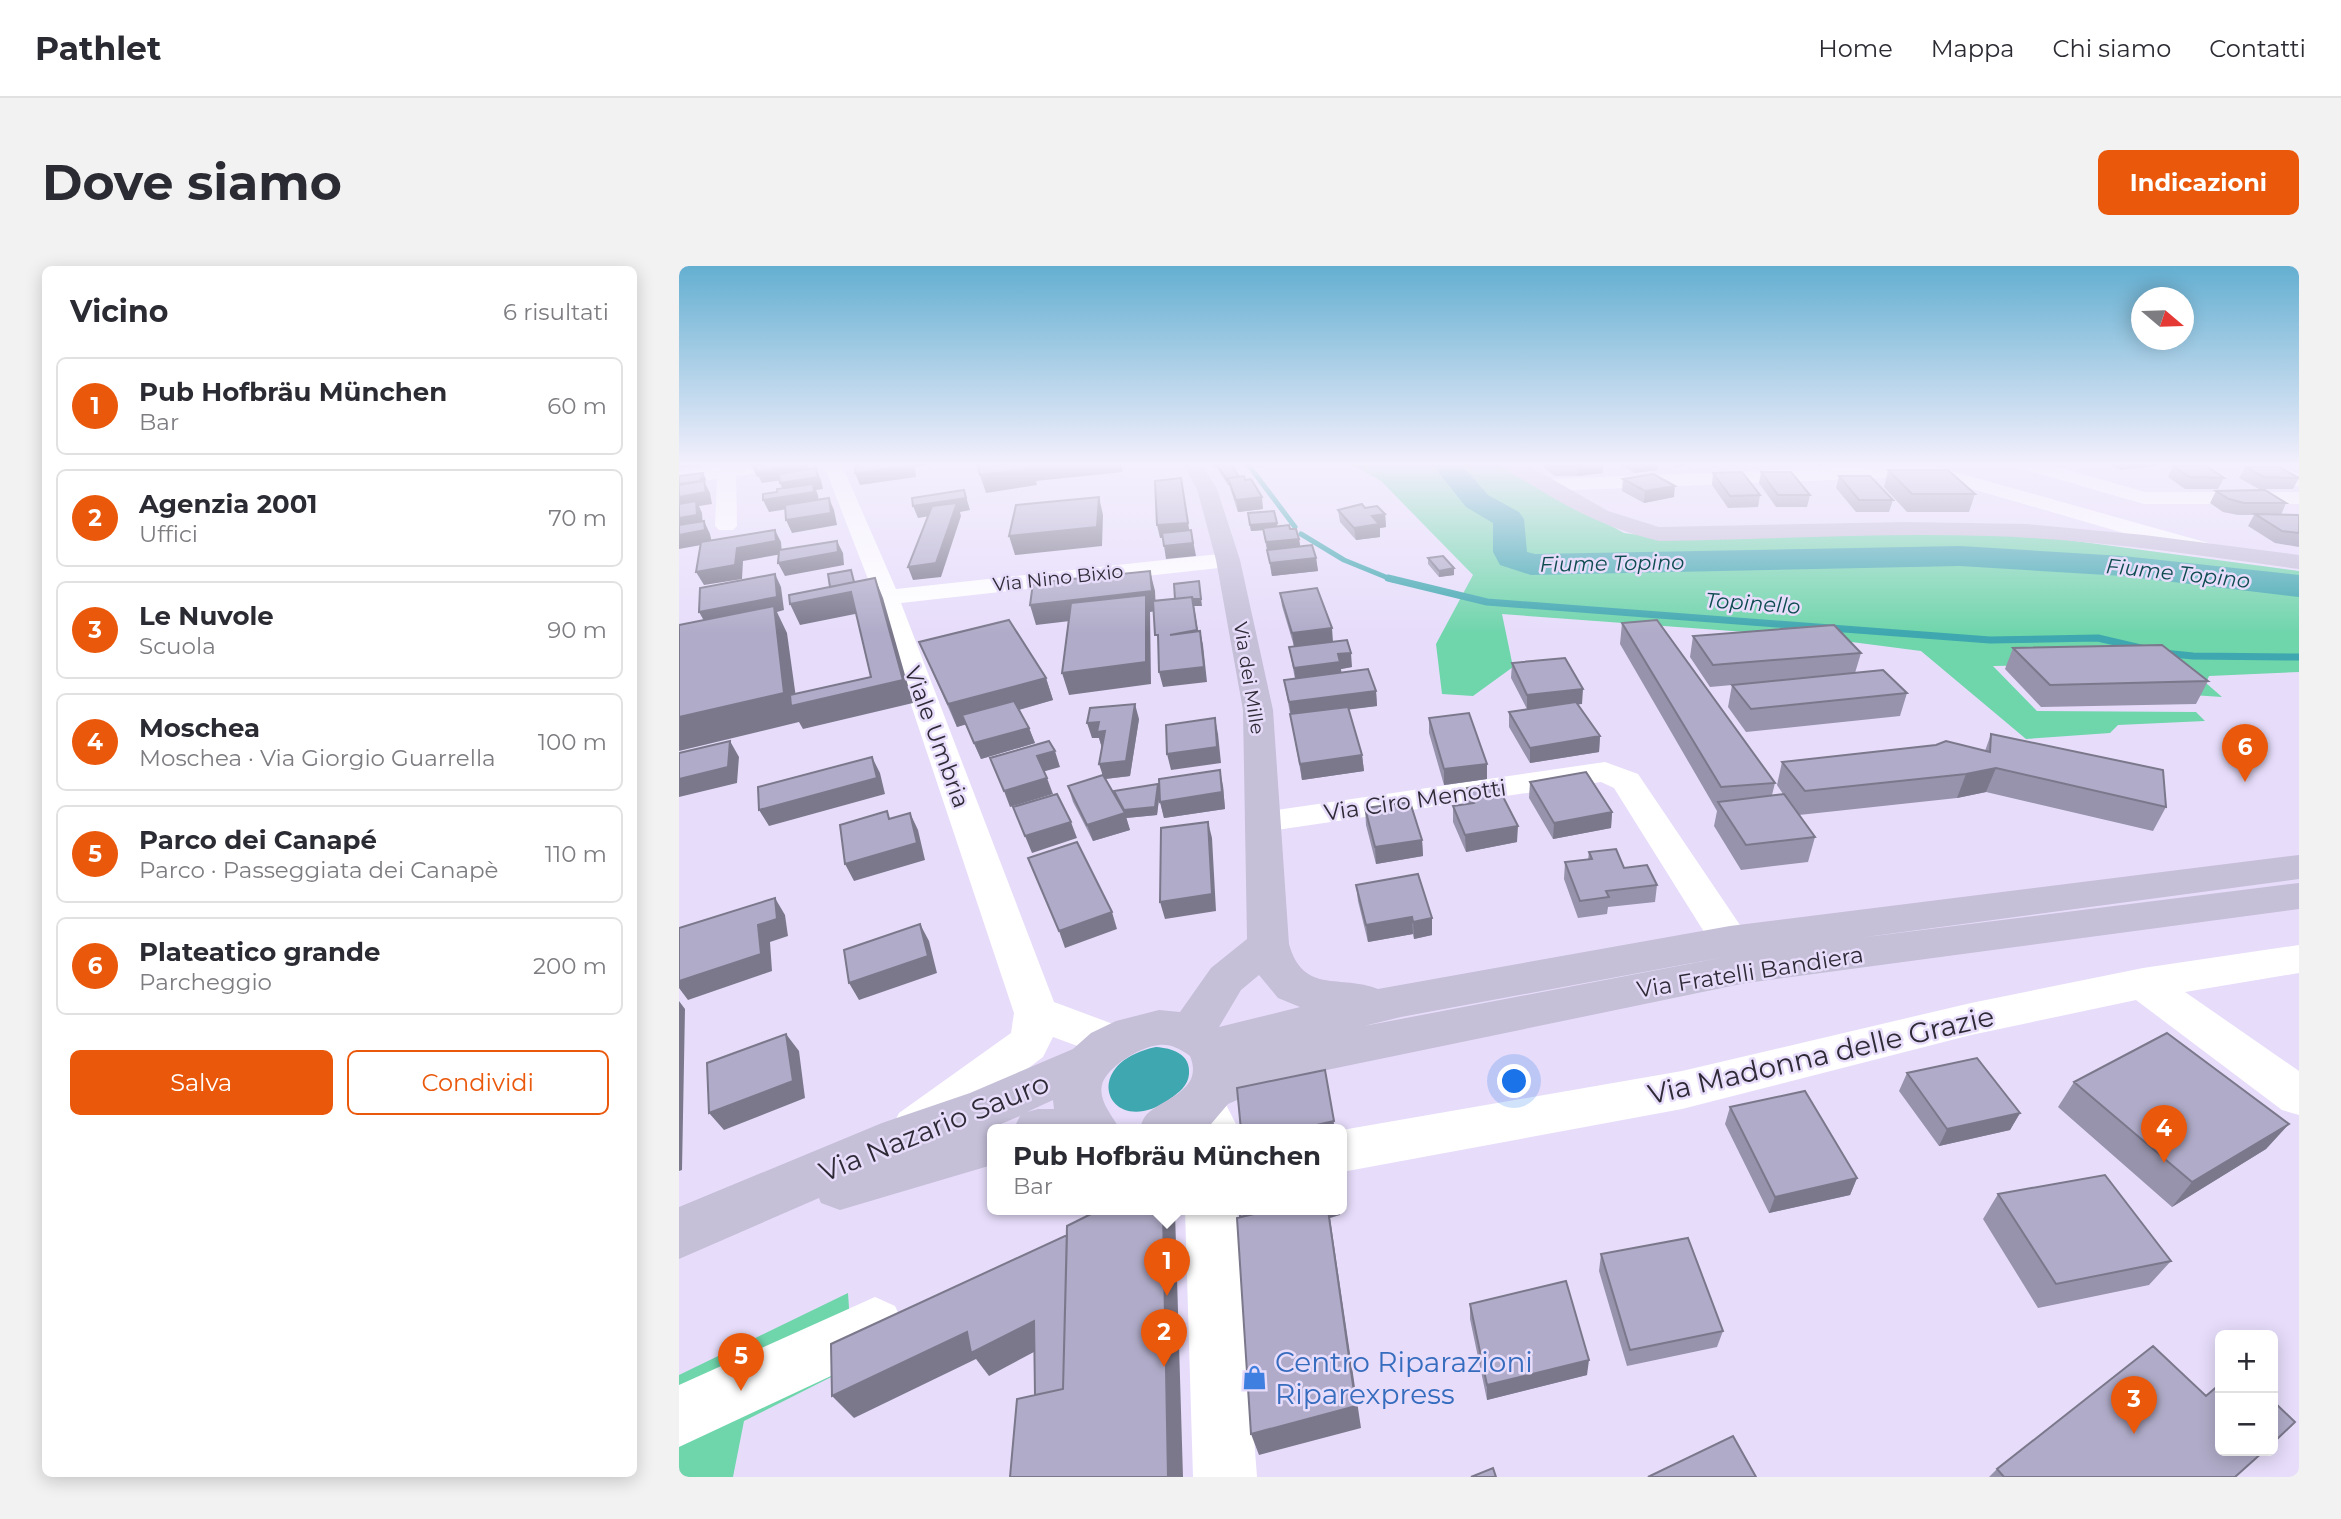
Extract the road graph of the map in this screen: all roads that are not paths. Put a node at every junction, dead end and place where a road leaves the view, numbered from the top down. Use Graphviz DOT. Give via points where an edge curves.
graph roads {
  1 [pos="726,520"];
  2 [pos="855,520"];
  3 [pos="1216,520"];
  4 [pos="1605,520"];
  5 [pos="2101,520"];
  6 [pos="726,526"];
  7 [pos="2204,550"];
  8 [pos="1228,560"];
  9 [pos="2299,562"];
  10 [pos="887,597"];
  11 [pos="1263,822"];
  12 [pos="2299,867"];
  13 [pos="2299,896"];
  14 [pos="1730,941"];
  15 [pos="1268,944"];
  16 [pos="2299,959"];
  17 [pos="2143,983"];
  18 [pos="1401,1000"];
  19 [pos="1035,1013"];
  20 [pos="1101,1052"];
  21 [pos="1205,1080"];
  22 [pos="2299,1096"];
  23 [pos="1089,1124"];
  24 [pos="1175,1124"];
  25 [pos="900,1138"];
  26 [pos="987,1144"];
  27 [pos="1347,1150"];
  28 [pos="1211,1215"];
  29 [pos="691,1228"];
  30 [pos="924,1304"];
  31 [pos="679,1416"];
  32 [pos="1225,1477"];
  1 -- 6 [label="street"];
  2 -- 10 [label="street, Viale Umbria"];
  3 -- 8 [label="main road, Via dei Mille"];
  4 -- 7 [label="main road" via="1660,534 1990,529"];
  5 -- 7 [label="street"];
  7 -- 9 [label="main road"];
  8 -- 10 [label="street, Via Nino Bixio"];
  8 -- 11 [label="main road, Via dei Mille" via="1258,710"];
  10 -- 19 [label="street, Viale Umbria"];
  11 -- 14 [label="street, Via Ciro Menotti" via="1605,772 1626,781"];
  11 -- 15 [label="main road, Via dei Mille"];
  12 -- 14 [label="main road, Via Fratelli Bandiera"];
  13 -- 21 [label="main road, Via Fratelli Bandiera" via="1746,968 1279,1061"];
  14 -- 18 [label="main road, Via Fratelli Bandiera"];
  15 -- 18 [label="main road, Via dei Mille" via="1277,971 1300,990 1334,1000"];
  15 -- 21 [label="main road" via="1226,979"];
  16 -- 17 [label="street, Via Madonna delle Grazie"];
  17 -- 22 [label="street"];
  17 -- 27 [label="street, Via Madonna delle Grazie" via="1971,1018 1682,1090"];
  18 -- 21 [label="main road, Via Fratelli Bandiera"];
  19 -- 20 [label="street"];
  19 -- 25 [label="street" via="1035,1030 1027,1045"];
  20 -- 21 [label="main road, Via Nazario Sauro" via="1154,1028"];
  20 -- 23 [label="main road" via="1079,1078 1075,1093 1080,1115"];
  20 -- 25 [label="main road, Via Nazario Sauro" via="985,1109"];
  21 -- 24 [label="main road" via="1183,1120"];
  25 -- 29 [label="main road, Via Nazario Sauro"];
  26 -- 29 [label="main road, Via Nazario Sauro"];
  28 -- 32 [label="street"];
  30 -- 31 [label="street"];
}
